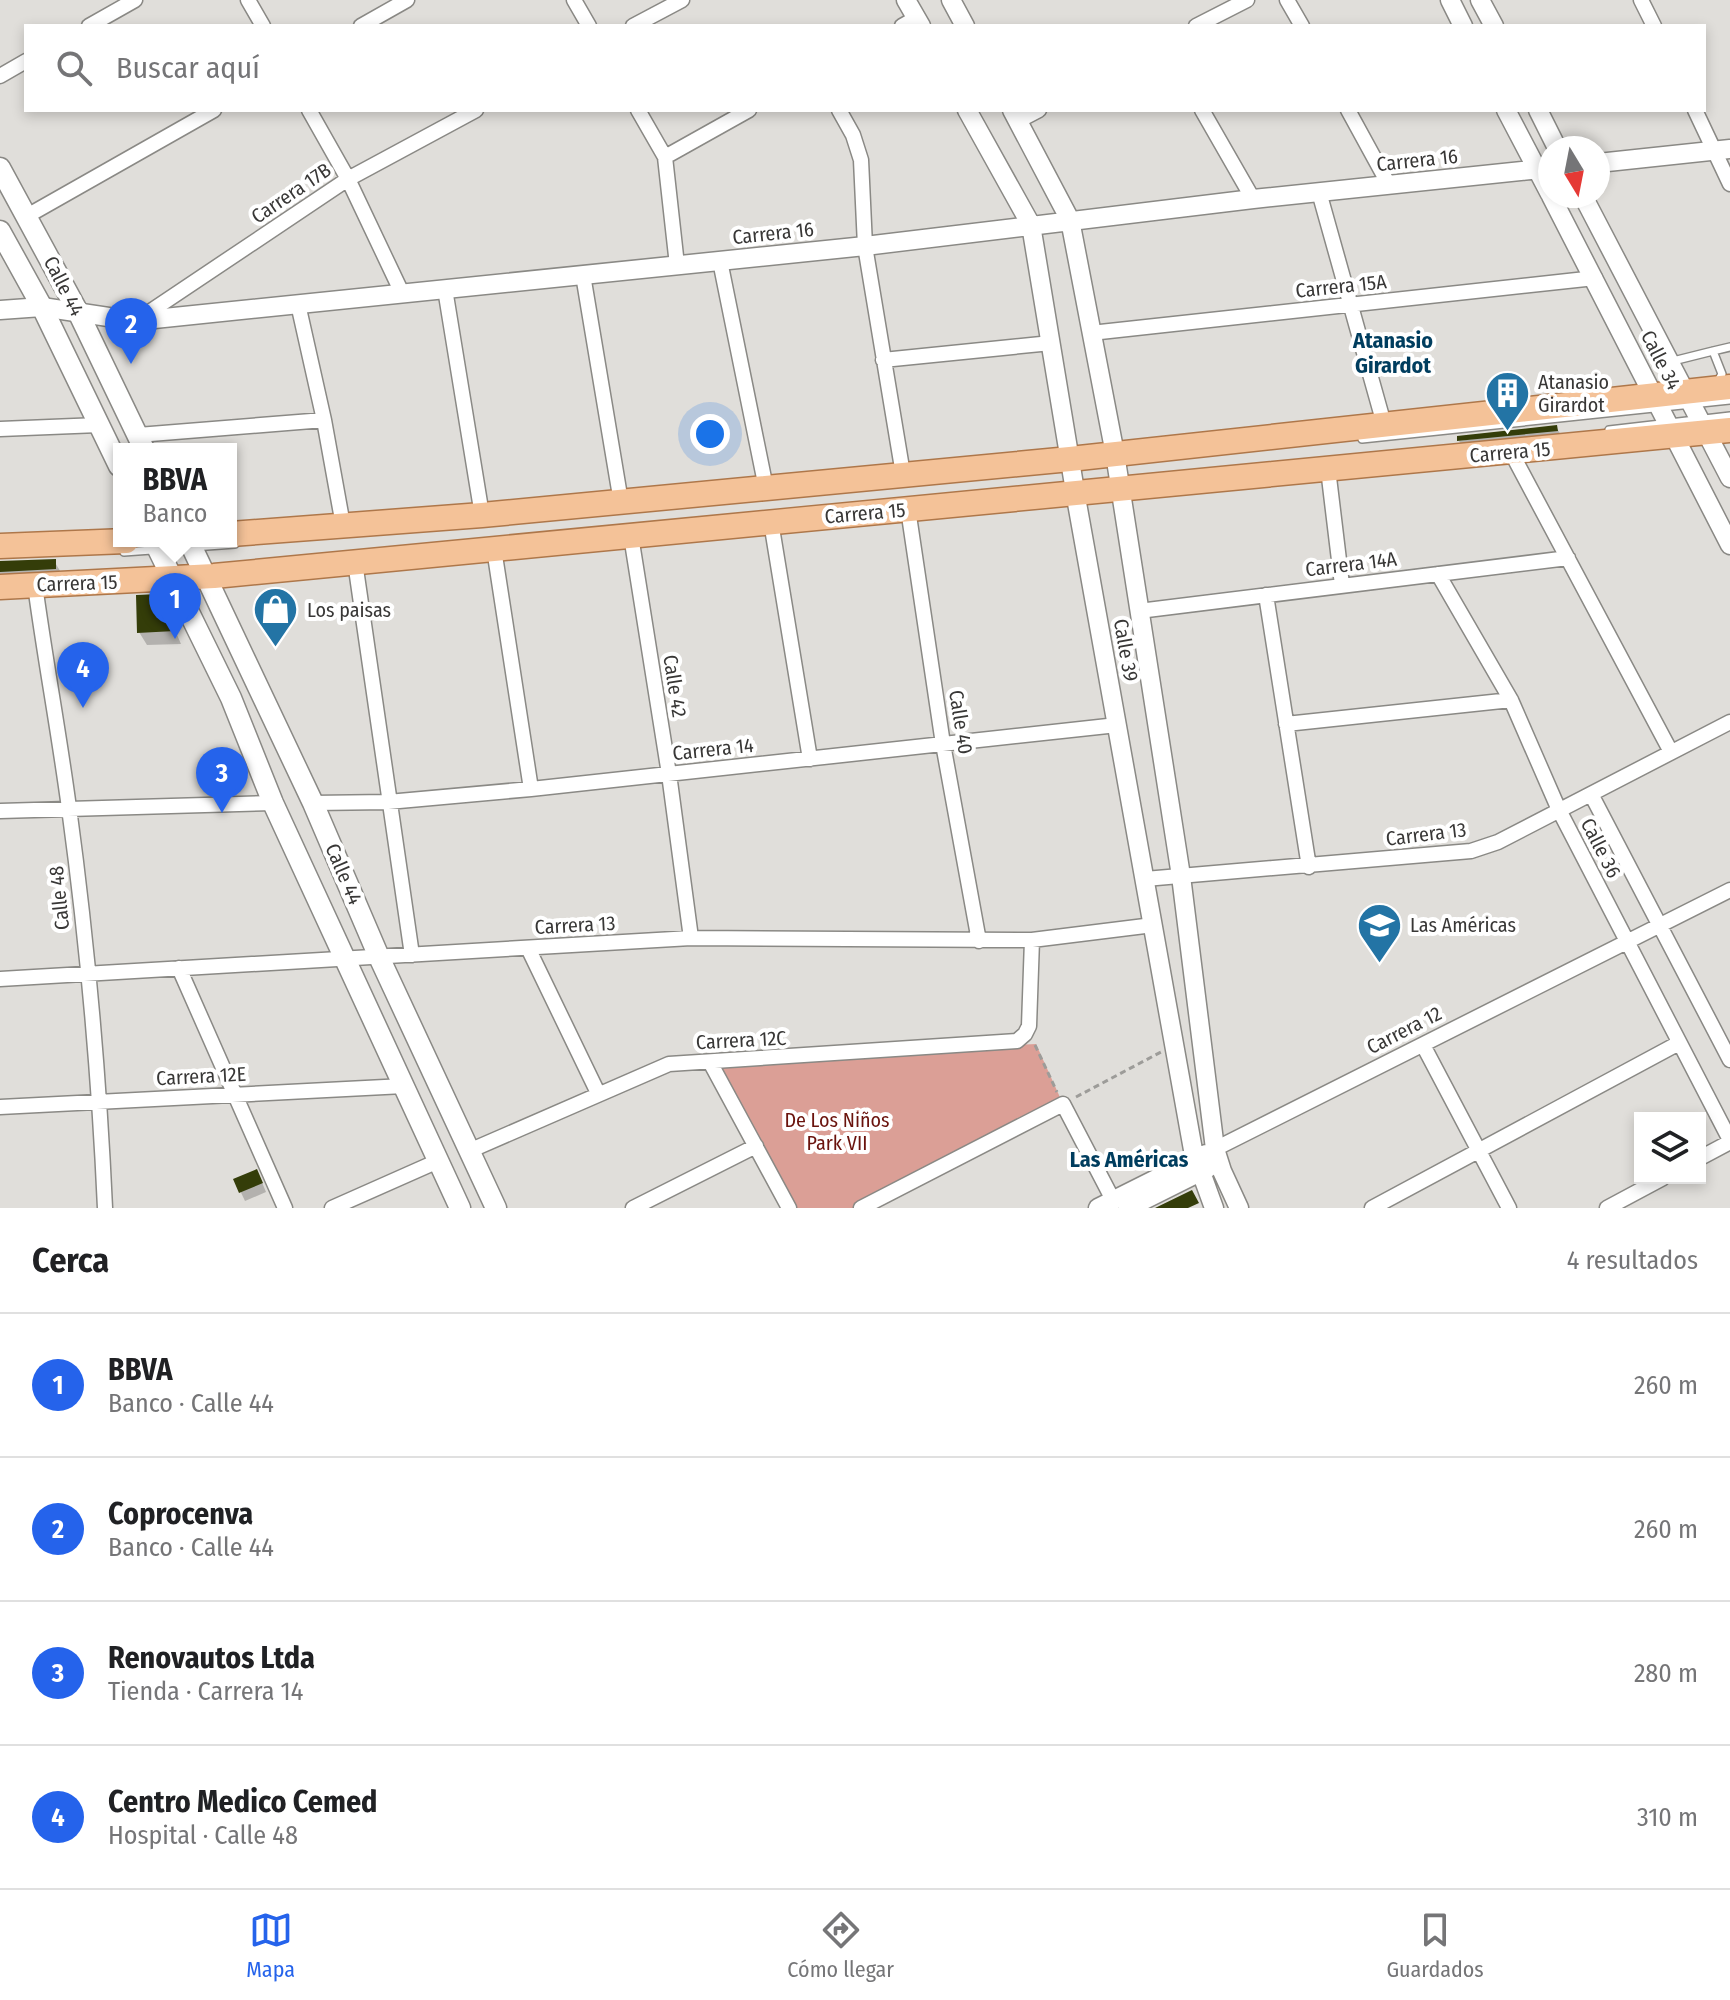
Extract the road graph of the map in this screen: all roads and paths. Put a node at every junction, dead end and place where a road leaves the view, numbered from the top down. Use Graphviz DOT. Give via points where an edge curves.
graph roads {
  1 [pos="135,0"];
  2 [pos="248,0"];
  3 [pos="407,0"];
  4 [pos="574,0"];
  5 [pos="682,0"];
  6 [pos="906,0"];
  7 [pos="1247,0"];
  8 [pos="1287,0"];
  9 [pos="1450,0"];
  10 [pos="1480,0"];
  11 [pos="1641,0"];
  12 [pos="952,1"];
  13 [pos="913,23"];
  14 [pos="93,24"];
  15 [pos="262,24"];
  16 [pos="365,24"];
  17 [pos="588,24"];
  18 [pos="637,24"];
  19 [pos="964,24"];
  20 [pos="1200,24"];
  21 [pos="1301,24"];
  22 [pos="1462,24"];
  23 [pos="1493,24"];
  24 [pos="1653,24"];
  25 [pos="24,62"];
  26 [pos="0,76"];
  27 [pos="210,112"];
  28 [pos="310,112"];
  29 [pos="472,112"];
  30 [pos="639,112"];
  31 [pos="745,112"];
  32 [pos="840,112"];
  33 [pos="968,112"];
  34 [pos="1203,112"];
  35 [pos="1349,112"];
  36 [pos="1507,112"];
  37 [pos="1539,112"];
  38 [pos="1696,112"];
  39 [pos="1015,115"];
  40 [pos="1551,136"];
  41 [pos="1722,150"];
  42 [pos="665,157"];
  43 [pos="1538,160"];
  44 [pos="1610,162"];
  45 [pos="0,168"];
  46 [pos="1538,170"];
  47 [pos="348,179"];
  48 [pos="1730,184"];
  49 [pos="1389,185"];
  50 [pos="1319,192"];
  51 [pos="1253,199"];
  52 [pos="1558,208"];
  53 [pos="1589,208"];
  54 [pos="27,216"];
  55 [pos="1070,220"];
  56 [pos="1031,225"];
  57 [pos="0,231"];
  58 [pos="865,246"];
  59 [pos="720,261"];
  60 [pos="677,265"];
  61 [pos="583,275"];
  62 [pos="1595,278"];
  63 [pos="445,289"];
  64 [pos="402,293"];
  65 [pos="298,304"];
  66 [pos="1351,305"];
  67 [pos="42,307"];
  68 [pos="0,310"];
  69 [pos="78,312"];
  70 [pos="135,321"];
  71 [pos="1091,333"];
  72 [pos="1051,343"];
  73 [pos="1730,347"];
  74 [pos="1713,351"];
  75 [pos="883,360"];
  76 [pos="1671,361"];
  77 [pos="1725,384"];
  78 [pos="1665,415"];
  79 [pos="1703,415"];
  80 [pos="1730,416"];
  81 [pos="324,420"];
  82 [pos="1384,424"];
  83 [pos="99,425"];
  84 [pos="0,429"];
  85 [pos="1605,430"];
  86 [pos="1346,441"];
  87 [pos="141,442"];
  88 [pos="1511,452"];
  89 [pos="113,454"];
  90 [pos="1322,465"];
  91 [pos="1116,470"];
  92 [pos="1031,472"];
  93 [pos="903,474"];
  94 [pos="1073,474"];
  95 [pos="1730,478"];
  96 [pos="766,488"];
  97 [pos="621,502"];
  98 [pos="908,509"];
  99 [pos="482,515"];
  100 [pos="771,522"];
  101 [pos="343,525"];
  102 [pos="558,533"];
  103 [pos="631,536"];
  104 [pos="240,538"];
  105 [pos="279,540"];
  106 [pos="1730,545"];
  107 [pos="0,546"];
  108 [pos="113,546"];
  109 [pos="126,547"];
  110 [pos="217,547"];
  111 [pos="494,549"];
  112 [pos="1568,558"];
  113 [pos="181,561"];
  114 [pos="355,562"];
  115 [pos="1438,574"];
  116 [pos="35,585"];
  117 [pos="1342,585"];
  118 [pos="0,587"];
  119 [pos="1266,595"];
  120 [pos="1139,611"];
  121 [pos="1511,700"];
  122 [pos="1730,722"];
  123 [pos="1286,724"];
  124 [pos="1117,725"];
  125 [pos="943,744"];
  126 [pos="1671,752"];
  127 [pos="810,759"];
  128 [pos="669,774"];
  129 [pos="531,789"];
  130 [pos="1591,794"];
  131 [pos="388,802"];
  132 [pos="273,803"];
  133 [pos="313,803"];
  134 [pos="69,809"];
  135 [pos="1559,810"];
  136 [pos="0,811"];
  137 [pos="1309,867"];
  138 [pos="1181,876"];
  139 [pos="1145,879"];
  140 [pos="1730,890"];
  141 [pos="1153,925"];
  142 [pos="1659,926"];
  143 [pos="691,938"];
  144 [pos="1032,940"];
  145 [pos="979,941"];
  146 [pos="1627,942"];
  147 [pos="528,948"];
  148 [pos="412,955"];
  149 [pos="379,957"];
  150 [pos="344,959"];
  151 [pos="179,968"];
  152 [pos="88,974"];
  153 [pos="0,979"];
  154 [pos="1028,1030"];
  155 [pos="1679,1043"];
  156 [pos="1423,1045"];
  157 [pos="1163,1051"];
  158 [pos="1730,1060"];
  159 [pos="710,1062"];
  160 [pos="404,1086"];
  161 [pos="598,1093"];
  162 [pos="236,1094"];
  163 [pos="100,1102"];
  164 [pos="1063,1104"];
  165 [pos="0,1107"];
  166 [pos="1730,1141"];
  167 [pos="756,1146"];
  168 [pos="469,1151"];
  169 [pos="1479,1151"];
  170 [pos="1706,1155"];
  171 [pos="1217,1156"];
  172 [pos="438,1161"];
  173 [pos="1197,1166"];
  174 [pos="1652,1184"];
  175 [pos="1113,1205"];
  176 [pos="105,1208"];
  177 [pos="285,1208"];
  178 [pos="332,1208"];
  179 [pos="460,1208"];
  180 [pos="496,1208"];
  181 [pos="633,1208"];
  182 [pos="789,1208"];
  183 [pos="861,1208"];
  184 [pos="1214,1208"];
  185 [pos="1239,1208"];
  186 [pos="1372,1208"];
  187 [pos="1509,1208"];
  188 [pos="1607,1208"];
  1 -- 14 [label="street"];
  2 -- 15 [label="street"];
  3 -- 16 [label="street"];
  4 -- 17 [label="street"];
  5 -- 18 [label="street"];
  6 -- 13 [label="street"];
  7 -- 20 [label="street"];
  8 -- 21 [label="street"];
  9 -- 22 [label="street"];
  10 -- 23 [label="street"];
  11 -- 24 [label="street"];
  12 -- 19 [label="street"];
  25 -- 26 [label="street"];
  27 -- 54 [label="street"];
  28 -- 47 [label="street"];
  29 -- 47 [label="street, Carrera 17B"];
  30 -- 42 [label="street"];
  31 -- 42 [label="street"];
  32 -- 58 [label="street" via="861,160"];
  33 -- 56 [label="street, Calle 39"];
  34 -- 51 [label="street"];
  35 -- 49 [label="street"];
  36 -- 43 [label="street, Calle 34"];
  37 -- 40 [label="street"];
  38 -- 41 [label="street"];
  39 -- 55 [label="street, Calle 39"];
  41 -- 44 [label="street"];
  41 -- 48 [label="street"];
  42 -- 60 [label="street"];
  45 -- 54 [label="main road, Calle 44"];
  46 -- 49 [label="street, Carrera 16"];
  47 -- 64 [label="street"];
  47 -- 70 [label="street, Carrera 17B"];
  49 -- 50 [label="street, Carrera 16"];
  50 -- 51 [label="street, Carrera 16"];
  50 -- 66 [label="street"];
  51 -- 55 [label="street, Carrera 16"];
  52 -- 62 [label="street, Calle 34"];
  53 -- 76 [label="street, Calle 34"];
  54 -- 69 [label="main road, Calle 44"];
  55 -- 56 [label="street, Carrera 16"];
  55 -- 71 [label="street, Calle 39"];
  56 -- 58 [label="street, Carrera 16"];
  56 -- 72 [label="street, Calle 39"];
  57 -- 67 [label="main road, Calle 44"];
  58 -- 59 [label="street, Carrera 16"];
  58 -- 75 [label="street"];
  59 -- 60 [label="street, Carrera 16"];
  59 -- 96 [label="street"];
  60 -- 61 [label="street, Carrera 16"];
  61 -- 63 [label="street, Carrera 16"];
  61 -- 97 [label="street"];
  62 -- 66 [label="street, Carrera 15A"];
  62 -- 78 [label="street, Calle 34"];
  63 -- 64 [label="street, Carrera 16"];
  63 -- 99 [label="street"];
  64 -- 65 [label="street, Carrera 16"];
  65 -- 70 [label="street, Carrera 16"];
  65 -- 81 [label="street"];
  66 -- 71 [label="street, Carrera 15A"];
  66 -- 82 [label="street"];
  67 -- 68 [label="street, Carrera 16"];
  67 -- 69 [label="street, Carrera 16"];
  67 -- 83 [label="main road, Calle 44"];
  69 -- 70 [label="street, Carrera 16"];
  69 -- 87 [label="main road, Calle 44"];
  71 -- 91 [label="street, Calle 39"];
  72 -- 75 [label="street"];
  72 -- 94 [label="street, Calle 39"];
  73 -- 74 [label="lane"];
  74 -- 76 [label="lane"];
  74 -- 77 [label="lane"];
  75 -- 93 [label="street"];
  76 -- 79 [label="street, Calle 34"];
  77 -- 79 [label="main road, Carrera 15"];
  78 -- 79 [label="main road, Carrera 15"];
  78 -- 79 [label="main road, Carrera 15"];
  78 -- 82 [label="main road, Carrera 15"];
  78 -- 85 [label="lane"];
  78 -- 86 [label="lane"];
  78 -- 88 [label="main road, Carrera 15"];
  78 -- 106 [label="street, Calle 34"];
  79 -- 80 [label="lane"];
  79 -- 95 [label="street, Calle 34"];
  81 -- 87 [label="street"];
  81 -- 101 [label="street"];
  82 -- 91 [label="main road, Carrera 15"];
  83 -- 84 [label="street"];
  83 -- 89 [label="main road, Calle 44"];
  88 -- 90 [label="main road, Carrera 15"];
  88 -- 112 [label="street"];
  90 -- 91 [label="main road, Carrera 15"];
  90 -- 117 [label="street"];
  91 -- 94 [label="main road, Carrera 15"];
  91 -- 94 [label="main road, Carrera 15"];
  91 -- 120 [label="street, Calle 39"];
  92 -- 105 [label="lane"];
  93 -- 94 [label="main road, Carrera 15"];
  93 -- 96 [label="main road, Carrera 15"];
  94 -- 98 [label="main road, Carrera 15"];
  94 -- 102 [label="lane"];
  94 -- 124 [label="street, Calle 39"];
  96 -- 97 [label="main road, Carrera 15"];
  97 -- 99 [label="main road, Carrera 15"];
  98 -- 100 [label="main road, Carrera 15"];
  98 -- 125 [label="street, Calle 40"];
  99 -- 101 [label="main road, Carrera 15"];
  100 -- 103 [label="main road, Carrera 15"];
  100 -- 127 [label="street"];
  101 -- 104 [label="main road, Carrera 15"];
  103 -- 111 [label="main road, Carrera 15"];
  103 -- 128 [label="street, Calle 42"];
  107 -- 108 [label="main road, Carrera 15"];
  109 -- 113 [label="lane"];
  110 -- 113 [label="lane"];
  111 -- 114 [label="main road, Carrera 15"];
  111 -- 129 [label="street"];
  112 -- 115 [label="street, Carrera 14A"];
  112 -- 126 [label="street"];
  113 -- 114 [label="main road, Carrera 15"];
  113 -- 116 [label="main road, Carrera 15"];
  113 -- 132 [label="main road, Calle 44"];
  113 -- 133 [label="main road, Calle 44"];
  114 -- 131 [label="street"];
  115 -- 117 [label="street, Carrera 14A"];
  115 -- 121 [label="street, Calle 36"];
  116 -- 118 [label="main road, Carrera 15"];
  116 -- 134 [label="street, Calle 48"];
  117 -- 119 [label="street, Carrera 14A"];
  119 -- 120 [label="street, Carrera 14A"];
  119 -- 123 [label="street"];
  120 -- 138 [label="street, Calle 39"];
  121 -- 123 [label="street"];
  121 -- 135 [label="street, Calle 36"];
  122 -- 126 [label="street, Carrera 13"];
  123 -- 137 [label="street"];
  124 -- 125 [label="street, Carrera 14"];
  124 -- 139 [label="street, Calle 39"];
  125 -- 127 [label="street, Carrera 14"];
  125 -- 145 [label="street, Calle 40"];
  126 -- 130 [label="street, Carrera 13"];
  127 -- 128 [label="street, Carrera 14"];
  128 -- 129 [label="street, Carrera 14"];
  128 -- 143 [label="street, Calle 42"];
  129 -- 131 [label="street, Carrera 14"];
  130 -- 135 [label="street, Carrera 13"];
  130 -- 142 [label="street, Calle 36"];
  131 -- 133 [label="street, Carrera 14"];
  131 -- 148 [label="street"];
  132 -- 134 [label="street"];
  132 -- 150 [label="main road, Calle 44"];
  133 -- 149 [label="main road, Calle 44"];
  134 -- 136 [label="street"];
  134 -- 152 [label="street, Calle 48"];
  135 -- 137 [label="street, Carrera 13" via="1471,851"];
  135 -- 146 [label="street, Calle 36"];
  137 -- 138 [label="street, Carrera 13"];
  138 -- 139 [label="street, Carrera 13"];
  138 -- 171 [label="street, Calle 39"];
  139 -- 141 [label="street, Calle 39"];
  140 -- 142 [label="street, Carrera 12"];
  141 -- 144 [label="street, Carrera 13"];
  141 -- 173 [label="street, Calle 39"];
  142 -- 146 [label="street, Carrera 12"];
  142 -- 158 [label="street, Calle 36"];
  143 -- 145 [label="street, Carrera 13"];
  143 -- 147 [label="street, Carrera 13"];
  144 -- 145 [label="street, Carrera 13"];
  144 -- 154 [label="street"];
  146 -- 155 [label="street, Calle 36"];
  146 -- 156 [label="street, Carrera 12"];
  147 -- 148 [label="street, Carrera 13"];
  147 -- 161 [label="street"];
  148 -- 149 [label="street, Carrera 13"];
  149 -- 150 [label="street, Carrera 13"];
  149 -- 168 [label="main road, Calle 44"];
  150 -- 151 [label="street, Carrera 13"];
  150 -- 160 [label="main road, Calle 44"];
  151 -- 152 [label="street, Carrera 13"];
  151 -- 162 [label="street"];
  152 -- 153 [label="street, Carrera 13"];
  152 -- 163 [label="street, Calle 48"];
  154 -- 159 [label="street, Carrera 12C" via="1010,1044"];
  154 -- 164 [label="path"];
  155 -- 166 [label="street, Calle 36"];
  155 -- 169 [label="street"];
  156 -- 169 [label="street"];
  156 -- 171 [label="street, Carrera 12"];
  157 -- 164 [label="path"];
  159 -- 161 [label="street, Carrera 12C" via="669,1064"];
  159 -- 167 [label="street"];
  160 -- 162 [label="street, Carrera 12E"];
  160 -- 172 [label="main road, Calle 44"];
  161 -- 168 [label="street, Carrera 12C"];
  162 -- 163 [label="street, Carrera 12E"];
  162 -- 177 [label="street"];
  163 -- 165 [label="street, Carrera 12E"];
  163 -- 176 [label="street, Calle 48"];
  164 -- 175 [label="street"];
  164 -- 183 [label="street"];
  166 -- 170 [label="street"];
  167 -- 181 [label="street"];
  167 -- 182 [label="street"];
  168 -- 180 [label="main road, Calle 44"];
  169 -- 186 [label="street"];
  169 -- 187 [label="street"];
  171 -- 173 [label="street, Carrera 12"];
  171 -- 185 [label="street, Calle 39"];
  172 -- 178 [label="street"];
  172 -- 179 [label="main road, Calle 44"];
  173 -- 175 [label="street, Carrera 12"];
  173 -- 184 [label="street, Calle 39"];
  174 -- 188 [label="street"];
}
